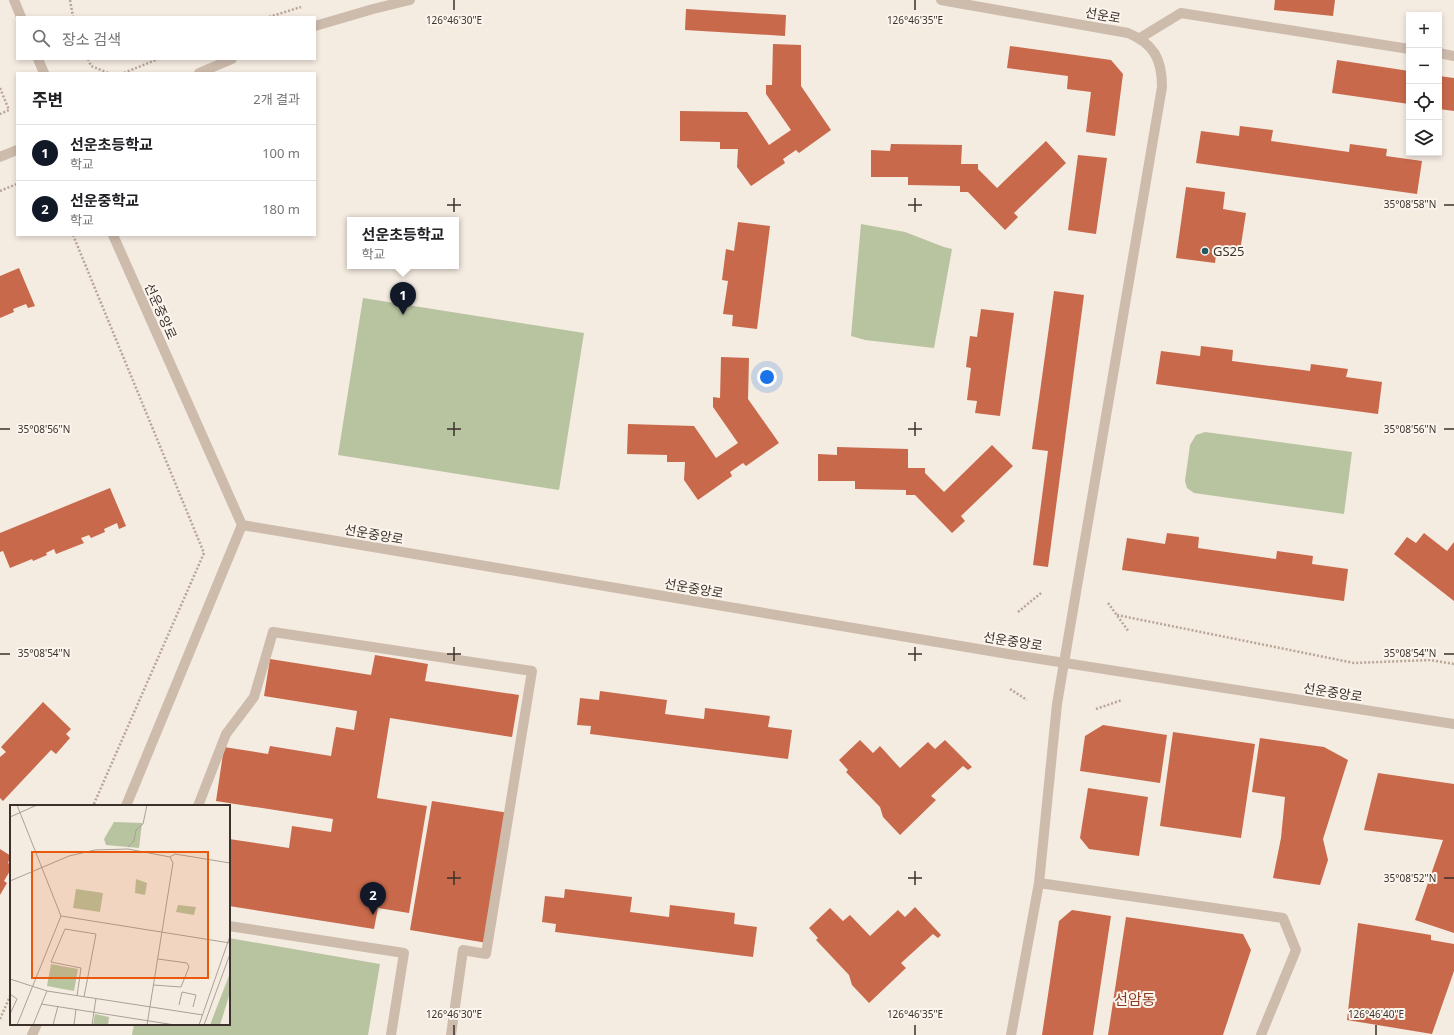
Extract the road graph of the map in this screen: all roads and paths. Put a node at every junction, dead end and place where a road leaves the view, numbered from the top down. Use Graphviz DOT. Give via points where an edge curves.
graph roads {
  1 [pos="14,0"];
  2 [pos="70,0"];
  3 [pos="410,0"];
  4 [pos="941,0"];
  5 [pos="301,6"];
  6 [pos="21,16"];
  7 [pos="73,16"];
  8 [pos="272,16"];
  9 [pos="316,26"];
  10 [pos="1140,38"];
  11 [pos="1406,49"];
  12 [pos="1442,54"];
  13 [pos="1454,56"];
  14 [pos="38,60"];
  15 [pos="88,60"];
  16 [pos="156,60"];
  17 [pos="230,60"];
  18 [pos="44,72"];
  19 [pos="106,72"];
  20 [pos="126,72"];
  21 [pos="201,72"];
  22 [pos="0,88"];
  23 [pos="0,114"];
  24 [pos="16,150"];
  25 [pos="0,157"];
  26 [pos="16,184"];
  27 [pos="0,191"];
  28 [pos="72,236"];
  29 [pos="113,236"];
  30 [pos="242,525"];
  31 [pos="1041,593"];
  32 [pos="1108,603"];
  33 [pos="1018,612"];
  34 [pos="1117,615"];
  35 [pos="1129,632"];
  36 [pos="1064,663"];
  37 [pos="1454,664"];
  38 [pos="1010,689"];
  39 [pos="1027,700"];
  40 [pos="1122,700"];
  41 [pos="1096,709"];
  42 [pos="1454,724"];
  43 [pos="93,805"];
  44 [pos="126,805"];
  45 [pos="198,805"];
  46 [pos="1039,883"];
  47 [pos="230,926"];
  48 [pos="10,996"];
  49 [pos="0,1019"];
  50 [pos="37,1025"];
  51 [pos="32,1035"];
  52 [pos="391,1035"];
  53 [pos="451,1035"];
  54 [pos="1011,1035"];
  55 [pos="1261,1035"];
  1 -- 6 [label="street"];
  2 -- 7 [label="path"];
  3 -- 9 [label="street"];
  4 -- 10 [label="street, 선운로" via="1128,33"];
  5 -- 8 [label="path"];
  10 -- 11 [label="street" via="1181,13"];
  10 -- 36 [label="street" via="1151,47 1158,60 1162,73 1162,87"];
  12 -- 13 [label="street"];
  14 -- 18 [label="street"];
  15 -- 19 [label="path" via="91,66"];
  16 -- 20 [label="path"];
  17 -- 21 [label="street"];
  22 -- 23 [label="path" via="9,110"];
  24 -- 25 [label="street"];
  26 -- 27 [label="path"];
  28 -- 43 [label="path" via="204,553"];
  29 -- 30 [label="street, 선운중앙로"];
  30 -- 36 [label="street, 선운중앙로"];
  30 -- 44 [label="street"];
  31 -- 33 [label="path"];
  32 -- 34 [label="path"];
  34 -- 35 [label="path"];
  34 -- 37 [label="path" via="1354,663 1430,660"];
  36 -- 42 [label="street, 선운중앙로"];
  36 -- 46 [label="street" via="1057,704"];
  38 -- 39 [label="path"];
  40 -- 41 [label="path"];
  45 -- 53 [label="street" via="226,734 254,697 273,632 532,671 486,954 463,950"];
  46 -- 54 [label="street"];
  46 -- 55 [label="street" via="1283,918 1296,950"];
  47 -- 52 [label="street" via="404,953"];
  48 -- 49 [label="path"];
  50 -- 51 [label="street"];
}
